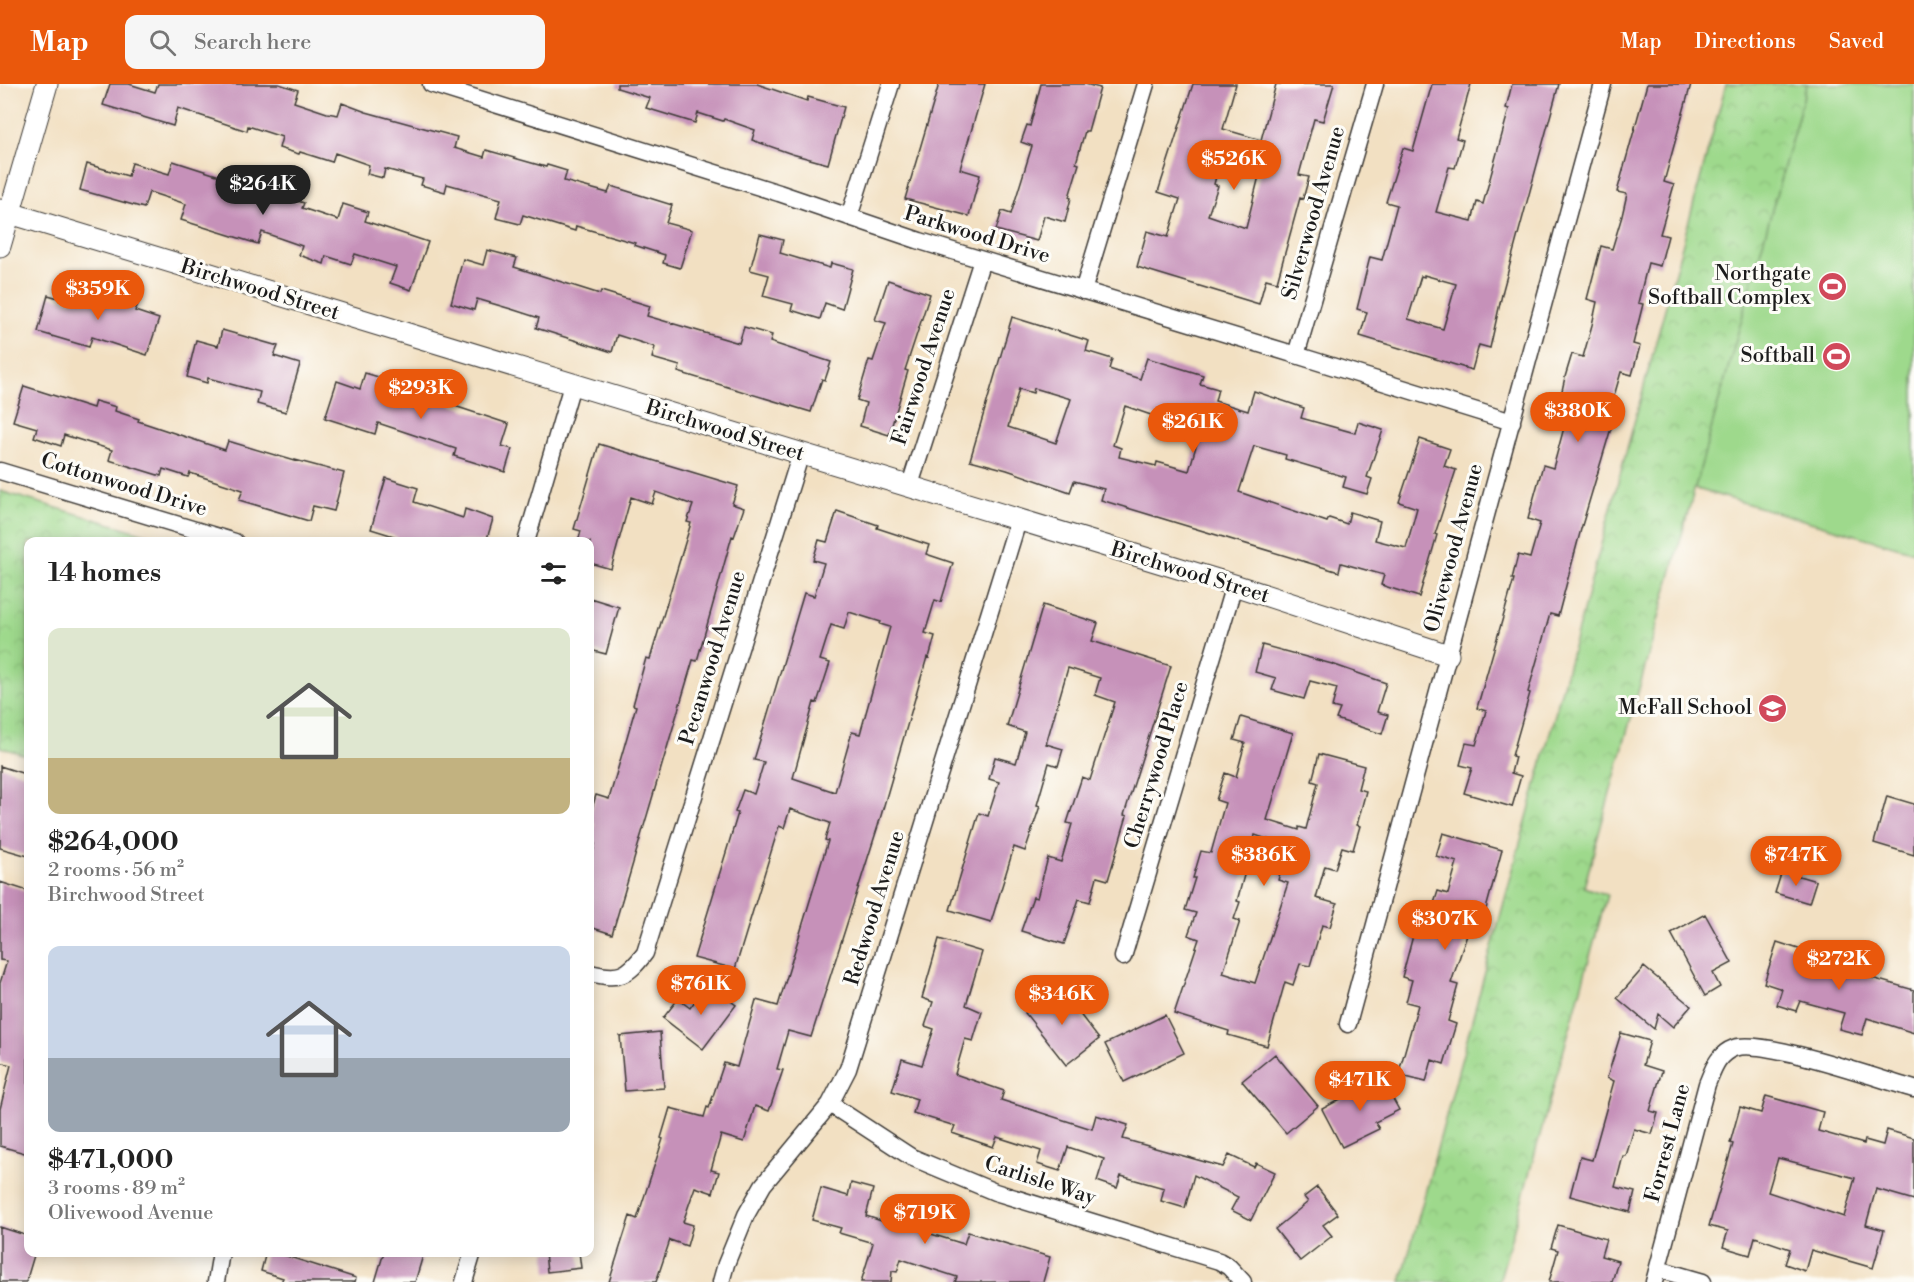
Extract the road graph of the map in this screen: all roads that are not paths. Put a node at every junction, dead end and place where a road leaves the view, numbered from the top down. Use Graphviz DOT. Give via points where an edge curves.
graph roads {
  1 [pos="47,84"];
  2 [pos="432,84"];
  3 [pos="891,84"];
  4 [pos="1146,84"];
  5 [pos="1375,84"];
  6 [pos="1603,84"];
  7 [pos="5,212"];
  8 [pos="849,218"];
  9 [pos="0,246"];
  10 [pos="982,260"];
  11 [pos="1083,291"];
  12 [pos="1296,355"];
  13 [pos="572,385"];
  14 [pos="1512,423"];
  15 [pos="801,453"];
  16 [pos="0,471"];
  17 [pos="909,488"];
  18 [pos="1018,521"];
  19 [pos="218,537"];
  20 [pos="527,537"];
  21 [pos="1234,585"];
  22 [pos="1448,655"];
  23 [pos="1124,957"];
  24 [pos="594,975"];
  25 [pos="1348,1024"];
  26 [pos="1914,1089"];
  27 [pos="830,1104"];
  28 [pos="220,1257"];
  29 [pos="471,1257"];
  30 [pos="1656,1276"];
  31 [pos="216,1282"];
  32 [pos="464,1282"];
  33 [pos="721,1282"];
  34 [pos="1243,1282"];
  35 [pos="1703,1282"];
  1 -- 7 [label="street"];
  2 -- 8 [label="street, Parkwood Drive"];
  3 -- 8 [label="street"];
  4 -- 11 [label="street"];
  5 -- 12 [label="street, Silverwood Avenue"];
  6 -- 14 [label="street, Olivewood Avenue"];
  7 -- 9 [label="street"];
  7 -- 13 [label="street, Birchwood Street"];
  8 -- 10 [label="street, Parkwood Drive"];
  10 -- 11 [label="street, Parkwood Drive"];
  10 -- 17 [label="street, Fairwood Avenue"];
  11 -- 12 [label="street, Parkwood Drive"];
  12 -- 14 [label="street, Parkwood Drive"];
  13 -- 15 [label="street, Birchwood Street"];
  13 -- 20 [label="street"];
  14 -- 22 [label="street, Olivewood Avenue"];
  15 -- 17 [label="street, Birchwood Street"];
  15 -- 24 [label="street, Pecanwood Avenue" via="645,953 625,975"];
  16 -- 19 [label="street, Cottonwood Drive"];
  17 -- 18 [label="street, Birchwood Street"];
  18 -- 21 [label="street, Birchwood Street"];
  18 -- 27 [label="street, Redwood Avenue" via="848,1070"];
  21 -- 22 [label="street, Birchwood Street"];
  21 -- 23 [label="street, Cherrywood Place"];
  22 -- 25 [label="street, Olivewood Avenue"];
  26 -- 30 [label="street, Forrest Lane" via="1776,1049 1746,1046 1721,1056 1707,1084"];
  27 -- 33 [label="street, Redwood Avenue" via="763,1185 746,1215"];
  27 -- 34 [label="street, Carlisle Way" via="911,1157 995,1192 1219,1261"];
  28 -- 31 [label="street"];
  29 -- 32 [label="street"];
  30 -- 35 [label="street"];
}
